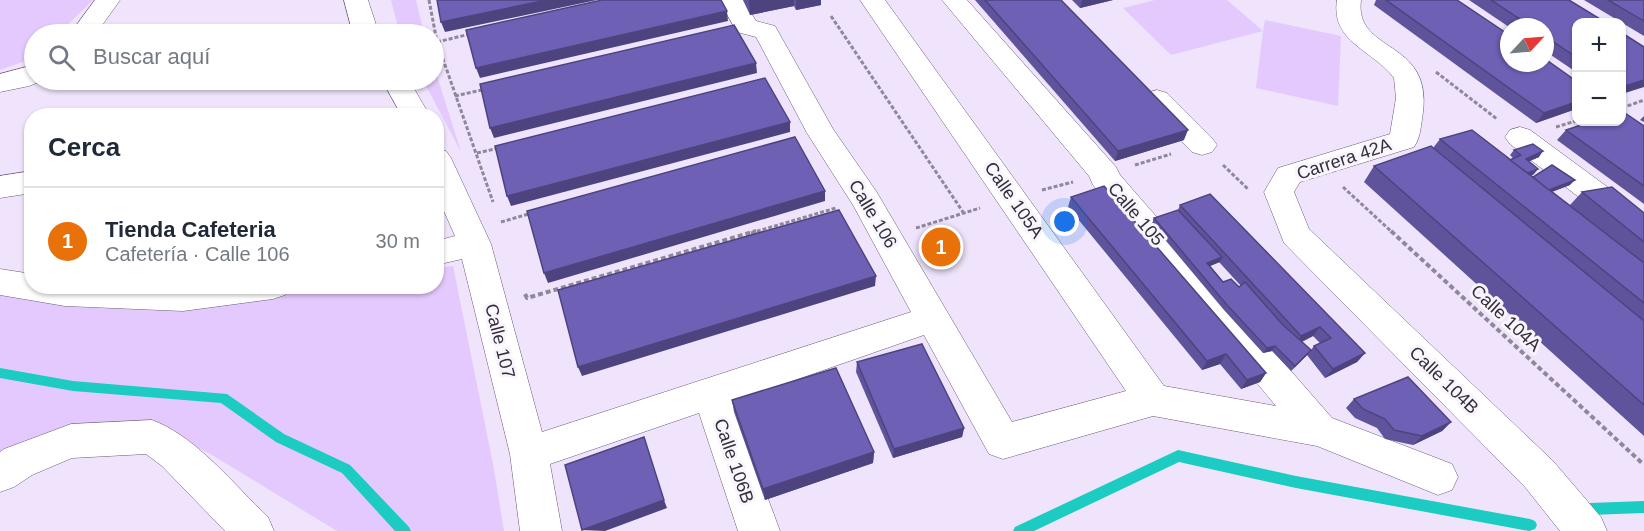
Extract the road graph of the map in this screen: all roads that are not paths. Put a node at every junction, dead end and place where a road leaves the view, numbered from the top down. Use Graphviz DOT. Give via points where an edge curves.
graph roads {
  1 [pos="108,0"];
  2 [pos="356,0"];
  3 [pos="731,0"];
  4 [pos="872,0"];
  5 [pos="954,0"];
  6 [pos="1349,0"];
  7 [pos="90,24"];
  8 [pos="363,24"];
  9 [pos="24,78"];
  10 [pos="0,83"];
  11 [pos="1143,85"];
  12 [pos="402,90"];
  13 [pos="412,108"];
  14 [pos="1520,137"];
  15 [pos="1202,145"];
  16 [pos="444,170"];
  17 [pos="24,183"];
  18 [pos="0,187"];
  19 [pos="1644,231"];
  20 [pos="1295,235"];
  21 [pos="490,238"];
  22 [pos="444,251"];
  23 [pos="0,282"];
  24 [pos="24,285"];
  25 [pos="125,294"];
  26 [pos="213,294"];
  27 [pos="934,318"];
  28 [pos="710,392"];
  29 [pos="1153,400"];
  30 [pos="1319,430"];
  31 [pos="529,454"];
  32 [pos="0,474"];
  33 [pos="1438,477"];
  34 [pos="253,531"];
  35 [pos="541,531"];
  36 [pos="759,531"];
  37 [pos="1587,531"];
  1 -- 7 [label="street"];
  2 -- 8 [label="street"];
  3 -- 27 [label="street, Calle 106" via="746,27 766,31 821,133"];
  4 -- 29 [label="street, Calle 105A"];
  5 -- 30 [label="street, Calle 105"];
  6 -- 20 [label="street, Carrera 42A" via="1348,20 1356,33 1393,60 1408,77 1410,102 1404,140 1289,175 1278,192"];
  9 -- 10 [label="street"];
  11 -- 15 [label="street"];
  12 -- 13 [label="street"];
  14 -- 19 [label="street"];
  16 -- 21 [label="street, Calle 107"];
  17 -- 18 [label="street"];
  20 -- 37 [label="street, Calle 104B" via="1539,474"];
  21 -- 22 [label="street"];
  21 -- 31 [label="street, Calle 107"];
  23 -- 24 [label="street"];
  25 -- 26 [label="street" via="183,298"];
  27 -- 28 [label="street"];
  27 -- 29 [label="street, Calle 106" via="1004,442"];
  28 -- 31 [label="street"];
  28 -- 36 [label="street, Calle 106B"];
  29 -- 30 [label="street"];
  30 -- 33 [label="street"];
  31 -- 35 [label="street, Calle 107"];
  32 -- 34 [label="street" via="18,462 71,441 152,437 176,454"];
}
